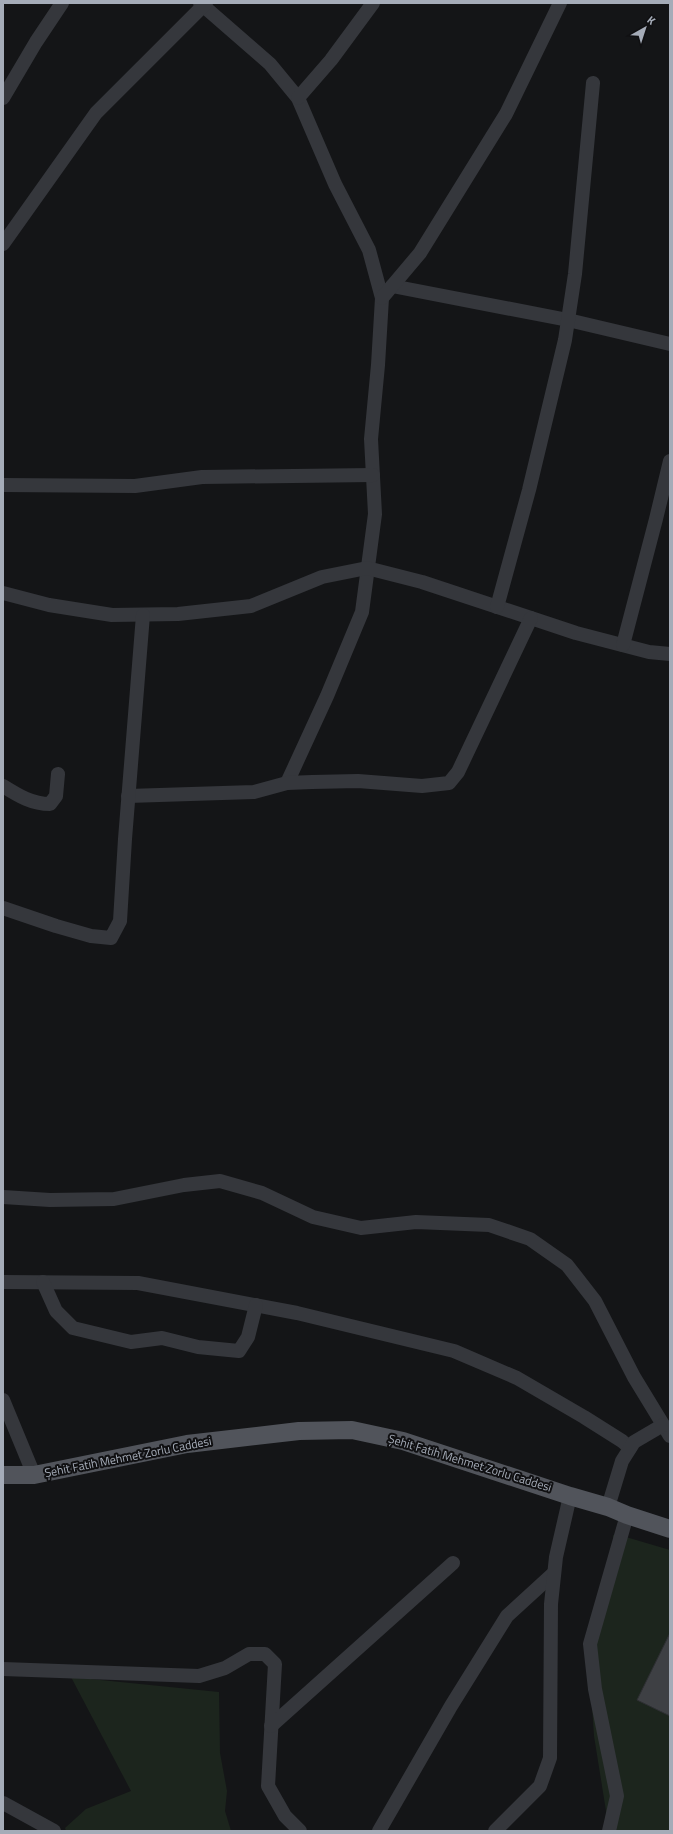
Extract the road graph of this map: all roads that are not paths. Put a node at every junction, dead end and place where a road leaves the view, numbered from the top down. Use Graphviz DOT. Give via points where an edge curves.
graph roads {
  1 [pos="62,3"];
  2 [pos="373,3"];
  3 [pos="560,3"];
  4 [pos="203,4"];
  5 [pos="593,83"];
  6 [pos="3,98"];
  7 [pos="298,98"];
  8 [pos="3,244"];
  9 [pos="392,286"];
  10 [pos="382,298"];
  11 [pos="568,320"];
  12 [pos="670,344"];
  13 [pos="670,461"];
  14 [pos="373,474"];
  15 [pos="3,485"];
  16 [pos="367,568"];
  17 [pos="3,593"];
  18 [pos="497,607"];
  19 [pos="143,615"];
  20 [pos="531,618"];
  21 [pos="623,645"];
  22 [pos="670,654"];
  23 [pos="58,774"];
  24 [pos="287,783"];
  25 [pos="3,786"];
  26 [pos="128,796"];
  27 [pos="3,908"];
  28 [pos="3,1197"];
  29 [pos="3,1282"];
  30 [pos="43,1282"];
  31 [pos="256,1305"];
  32 [pos="3,1400"];
  33 [pos="666,1430"];
  34 [pos="630,1448"];
  35 [pos="3,1475"];
  36 [pos="34,1475"];
  37 [pos="570,1496"];
  38 [pos="608,1507"];
  39 [pos="627,1515"];
  40 [pos="670,1529"];
  41 [pos="453,1563"];
  42 [pos="554,1573"];
  43 [pos="3,1669"];
  44 [pos="271,1726"];
  45 [pos="3,1803"];
  46 [pos="54,1831"];
  47 [pos="300,1831"];
  48 [pos="379,1831"];
  49 [pos="495,1831"];
  50 [pos="609,1831"];
  1 -- 6 [label="street"];
  2 -- 7 [label="street" via="331,60"];
  3 -- 9 [label="street" via="506,114 420,253"];
  4 -- 7 [label="street" via="270,64"];
  4 -- 8 [label="street" via="96,112"];
  5 -- 11 [label="street" via="575,274"];
  7 -- 10 [label="street" via="335,184 369,250"];
  9 -- 10 [label="street"];
  9 -- 11 [label="street"];
  10 -- 14 [label="street" via="371,439"];
  11 -- 12 [label="street"];
  11 -- 18 [label="street" via="529,490"];
  13 -- 21 [label="street"];
  14 -- 15 [label="street" via="202,477 135,486"];
  14 -- 16 [label="street" via="375,514"];
  16 -- 18 [label="street" via="422,582"];
  16 -- 19 [label="street" via="322,577 251,606"];
  16 -- 24 [label="street" via="362,612"];
  17 -- 19 [label="street" via="112,615"];
  18 -- 20 [label="street"];
  19 -- 26 [label="street"];
  20 -- 21 [label="street"];
  20 -- 24 [label="street" via="458,772 449,783 422,786 358,781"];
  21 -- 22 [label="street"];
  23 -- 25 [label="street" via="56,796 50,804 27,800"];
  24 -- 26 [label="street" via="254,792"];
  26 -- 27 [label="street" via="120,921 111,938 91,936"];
  28 -- 33 [label="street" via="50,1200 114,1199 184,1185 220,1181 262,1193 313,1217 361,1228 416,1222 489,1226 530,1239 568,1265 595,1302 634,1377"];
  29 -- 30 [label="street"];
  30 -- 31 [label="street" via="138,1283"];
  30 -- 31 [label="street" via="56,1311 73,1328 131,1342 162,1338 198,1347 239,1351 248,1337"];
  31 -- 34 [label="street" via="454,1351 517,1378 584,1417"];
  32 -- 36 [label="street"];
  33 -- 34 [label="street" via="634,1442"];
  34 -- 38 [label="street" via="622,1461"];
  35 -- 36 [label="main road, Şehit Fatih Mehmet Zorlu Caddesi"];
  36 -- 37 [label="main road, Şehit Fatih Mehmet Zorlu Caddesi" via="187,1444 299,1431 352,1430 403,1441"];
  37 -- 38 [label="main road, Şehit Fatih Mehmet Zorlu Caddesi"];
  37 -- 42 [label="street"];
  38 -- 39 [label="main road, Şehit Fatih Mehmet Zorlu Caddesi"];
  39 -- 40 [label="main road, Şehit Fatih Mehmet Zorlu Caddesi"];
  39 -- 50 [label="street" via="590,1644 595,1689 617,1796"];
  41 -- 44 [label="street"];
  42 -- 48 [label="street" via="507,1616 450,1706"];
  42 -- 49 [label="street" via="550,1604 550,1758 540,1786"];
  43 -- 44 [label="street" via="200,1676 225,1668 249,1654 265,1654 275,1664"];
  44 -- 47 [label="street" via="268,1786 285,1816"];
  45 -- 46 [label="street"];
}
